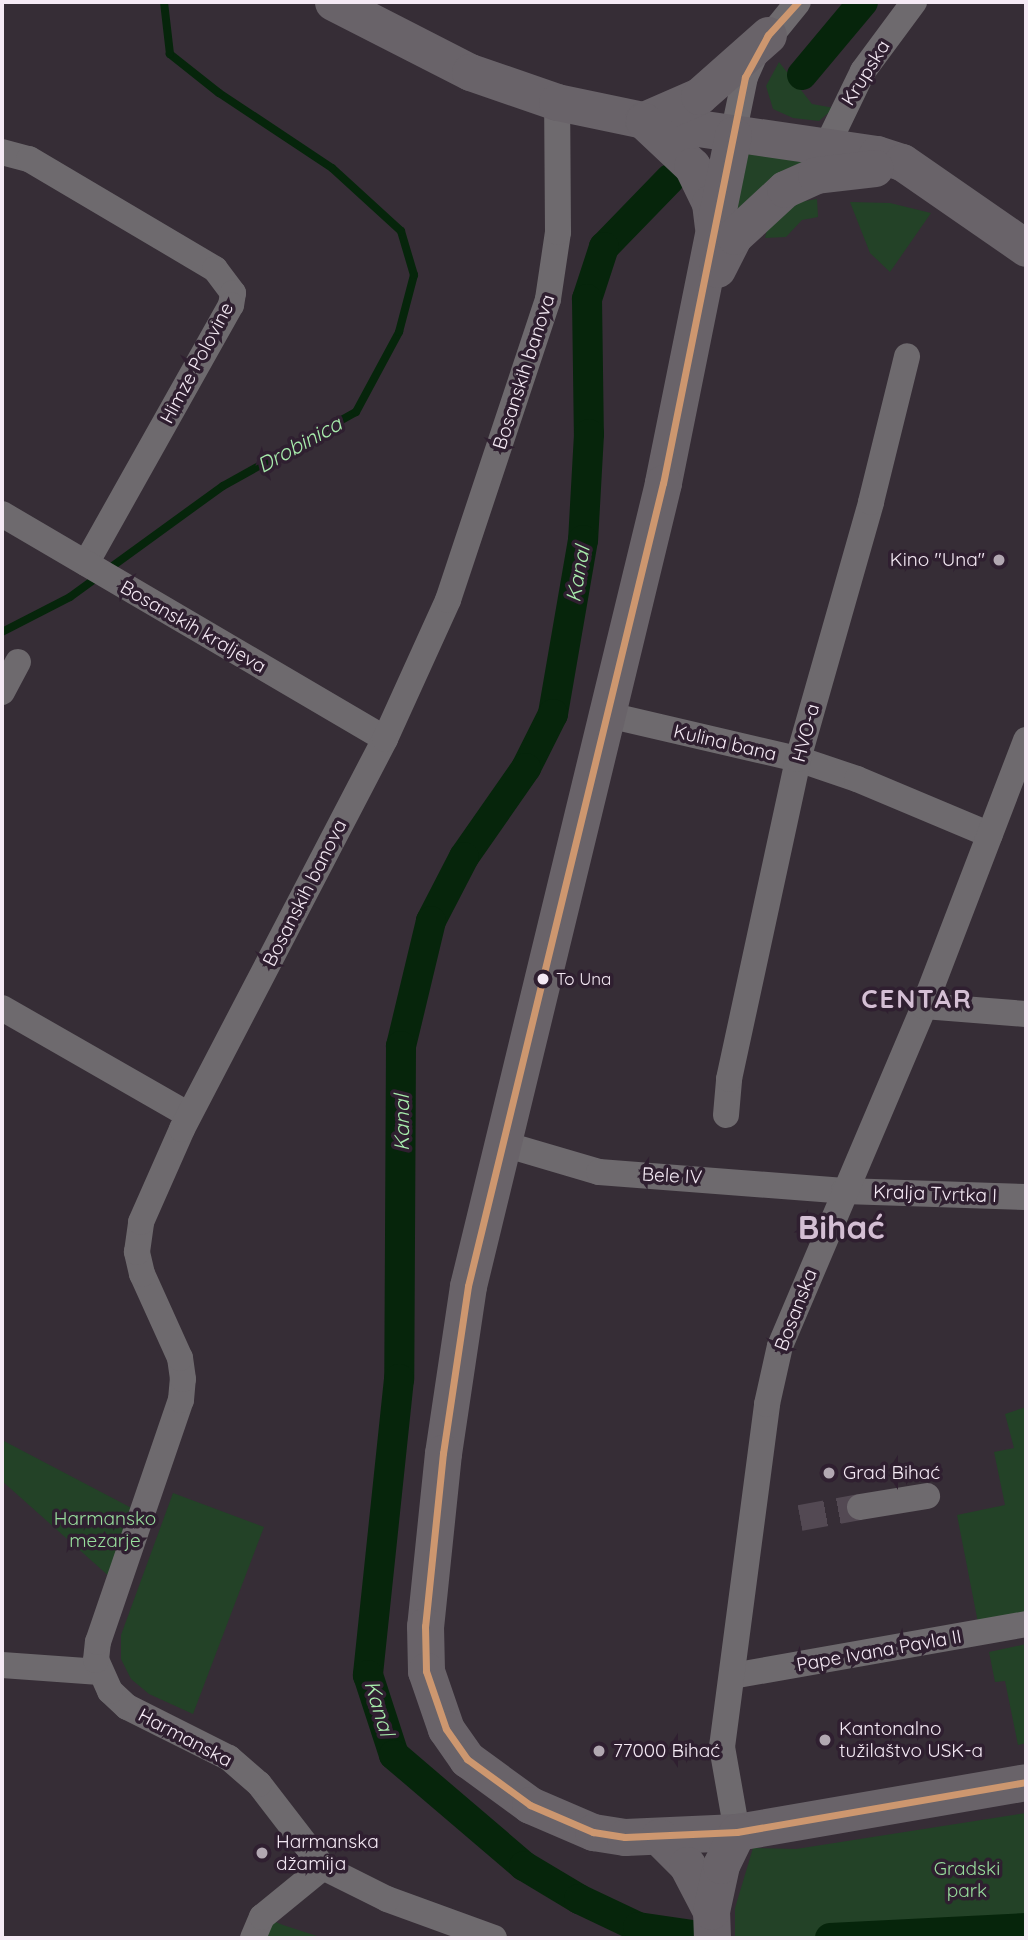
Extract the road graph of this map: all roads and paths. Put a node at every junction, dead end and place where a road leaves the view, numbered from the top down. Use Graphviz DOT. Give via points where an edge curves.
graph roads {
  1 [pos="333,2"];
  2 [pos="798,2"];
  3 [pos="914,2"];
  4 [pos="768,35"];
  5 [pos="557,102"];
  6 [pos="643,120"];
  7 [pos="733,135"];
  8 [pos="2,152"];
  9 [pos="819,160"];
  10 [pos="714,235"];
  11 [pos="1026,247"];
  12 [pos="704,295"];
  13 [pos="907,356"];
  14 [pos="2,514"];
  15 [pos="90,566"];
  16 [pos="18,662"];
  17 [pos="2,692"];
  18 [pos="604,714"];
  19 [pos="385,739"];
  20 [pos="1026,740"];
  21 [pos="797,759"];
  22 [pos="990,835"];
  23 [pos="924,1006"];
  24 [pos="2,1008"];
  25 [pos="1026,1014"];
  26 [pos="189,1115"];
  27 [pos="726,1115"];
  28 [pos="504,1144"];
  29 [pos="844,1191"];
  30 [pos="1014,1193"];
  31 [pos="927,1496"];
  32 [pos="860,1507"];
  33 [pos="1026,1624"];
  34 [pos="2,1665"];
  35 [pos="100,1672"];
  36 [pos="732,1676"];
  37 [pos="1026,1782"];
  38 [pos="737,1832"];
  39 [pos="659,1837"];
  40 [pos="323,1867"];
  41 [pos="712,1925"];
  42 [pos="253,1938"];
  43 [pos="494,1938"];
  1 -- 5 [label="main road" via="470,72"];
  2 -- 4 [label="street"];
  3 -- 9 [label="street, Krupska" via="863,71"];
  4 -- 6 [label="main road" via="699,96"];
  4 -- 7 [label="street" via="745,77"];
  5 -- 6 [label="main road"];
  5 -- 19 [label="street, Bosanskih banova" via="558,232 548,299 448,600"];
  6 -- 7 [label="main road"];
  6 -- 10 [label="main road" via="692,166 710,203"];
  7 -- 9 [label="main road"];
  7 -- 10 [label="main road"];
  8 -- 15 [label="street, Himze Polovine" via="29,159 215,269 233,293 231,305"];
  9 -- 11 [label="main road" via="877,154 921,174"];
  9 -- 12 [label="main road" via="734,236"];
  10 -- 12 [label="main road"];
  12 -- 18 [label="main road" via="663,483"];
  13 -- 21 [label="street, HVO-a" via="871,502"];
  14 -- 15 [label="street, Bosanskih kraljeva"];
  15 -- 19 [label="street, Bosanskih kraljeva"];
  16 -- 17 [label="street"];
  18 -- 21 [label="street, Kulina bana"];
  18 -- 28 [label="main road"];
  19 -- 26 [label="street, Bosanskih banova"];
  20 -- 22 [label="street, Bosanska"];
  21 -- 22 [label="street, Kulina bana"];
  21 -- 27 [label="street, HVO-a" via="732,1067"];
  22 -- 23 [label="street, Bosanska"];
  23 -- 25 [label="street"];
  23 -- 29 [label="street, Bosanska"];
  24 -- 26 [label="street"];
  26 -- 35 [label="street, Bosanskih banova" via="141,1222 137,1252 152,1304 180,1358 181,1401 98,1642"];
  28 -- 29 [label="street, Bele IV" via="599,1172"];
  28 -- 39 [label="main road" via="468,1286 443,1453 425,1626 426,1671 446,1729 467,1759 530,1805 593,1832"];
  29 -- 30 [label="street, Kralja Tvrtka I"];
  29 -- 36 [label="street, Bosanska" via="780,1346 767,1404"];
  31 -- 32 [label="street"];
  33 -- 36 [label="street, Pape Ivana Pavla II"];
  34 -- 35 [label="street"];
  35 -- 40 [label="street, Harmanska" via="127,1707 229,1758 259,1784"];
  36 -- 38 [label="street, Bosanska" via="722,1747"];
  37 -- 38 [label="main road"];
  38 -- 39 [label="main road"];
  38 -- 41 [label="main road" via="721,1865"];
  39 -- 41 [label="main road" via="687,1865"];
  40 -- 42 [label="street" via="262,1917"];
  40 -- 43 [label="street, Harmanska" via="387,1899"];
}
